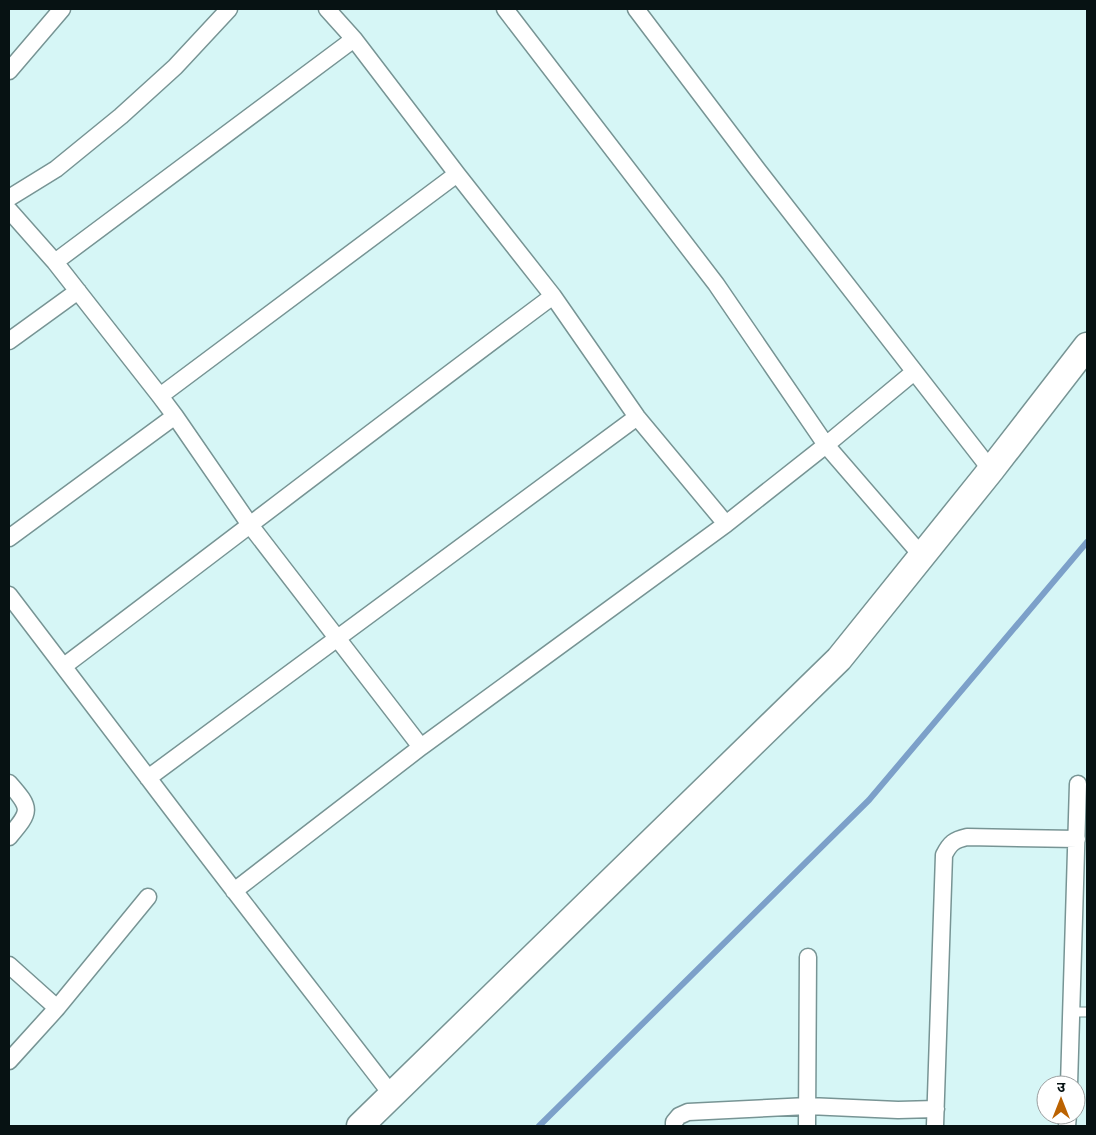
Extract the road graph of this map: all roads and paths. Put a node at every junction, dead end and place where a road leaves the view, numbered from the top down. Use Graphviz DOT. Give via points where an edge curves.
graph roads {
  1 [pos="62,9"];
  2 [pos="229,9"];
  3 [pos="327,9"];
  4 [pos="505,9"];
  5 [pos="636,9"];
  6 [pos="354,39"];
  7 [pos="9,72"];
  8 [pos="457,174"];
  9 [pos="9,198"];
  10 [pos="9,210"];
  11 [pos="55,262"];
  12 [pos="78,291"];
  13 [pos="553,296"];
  14 [pos="9,341"];
  15 [pos="1087,346"];
  16 [pos="914,372"];
  17 [pos="160,396"];
  18 [pos="175,416"];
  19 [pos="637,417"];
  20 [pos="826,444"];
  21 [pos="991,470"];
  22 [pos="726,524"];
  23 [pos="250,525"];
  24 [pos="9,538"];
  25 [pos="922,556"];
  26 [pos="9,595"];
  27 [pos="336,638"];
  28 [pos="64,666"];
  29 [pos="421,747"];
  30 [pos="148,778"];
  31 [pos="9,783"];
  32 [pos="1078,784"];
  33 [pos="9,837"];
  34 [pos="1077,839"];
  35 [pos="234,891"];
  36 [pos="148,897"];
  37 [pos="808,957"];
  38 [pos="9,964"];
  39 [pos="57,1008"];
  40 [pos="1079,1012"];
  41 [pos="9,1061"];
  42 [pos="1070,1075"];
  43 [pos="392,1094"];
  44 [pos="808,1106"];
  45 [pos="936,1109"];
  46 [pos="360,1126"];
  47 [pos="674,1126"];
  48 [pos="807,1126"];
  49 [pos="935,1126"];
  1 -- 7 [label="street"];
  2 -- 9 [label="street" via="175,67 121,116 56,169"];
  3 -- 6 [label="street"];
  4 -- 20 [label="street" via="716,284"];
  5 -- 16 [label="street"];
  6 -- 8 [label="street"];
  6 -- 11 [label="street"];
  8 -- 13 [label="street"];
  8 -- 17 [label="street"];
  10 -- 11 [label="street"];
  11 -- 12 [label="street"];
  12 -- 14 [label="street"];
  12 -- 17 [label="street"];
  13 -- 19 [label="street"];
  13 -- 23 [label="street"];
  15 -- 21 [label="main road"];
  16 -- 20 [label="street"];
  16 -- 21 [label="street"];
  17 -- 18 [label="street"];
  18 -- 23 [label="street"];
  18 -- 24 [label="street"];
  19 -- 22 [label="street"];
  19 -- 27 [label="street"];
  20 -- 22 [label="street"];
  20 -- 25 [label="street"];
  21 -- 25 [label="main road"];
  22 -- 29 [label="street"];
  23 -- 27 [label="street"];
  23 -- 28 [label="street"];
  25 -- 43 [label="main road" via="839,659"];
  26 -- 28 [label="street"];
  27 -- 29 [label="street"];
  27 -- 30 [label="street"];
  28 -- 30 [label="street"];
  29 -- 35 [label="street"];
  30 -- 35 [label="street"];
  31 -- 33 [label="street" via="26,810"];
  32 -- 34 [label="street"];
  34 -- 40 [label="street"];
  34 -- 45 [label="street" via="967,837 948,847 944,855"];
  35 -- 43 [label="street"];
  36 -- 39 [label="street"];
  37 -- 44 [label="street"];
  38 -- 39 [label="street"];
  39 -- 41 [label="street"];
  40 -- 42 [label="street"];
  43 -- 46 [label="main road"];
  44 -- 45 [label="street"];
  44 -- 47 [label="street" via="688,1112 679,1116"];
  44 -- 48 [label="street"];
  45 -- 49 [label="street"];
}
